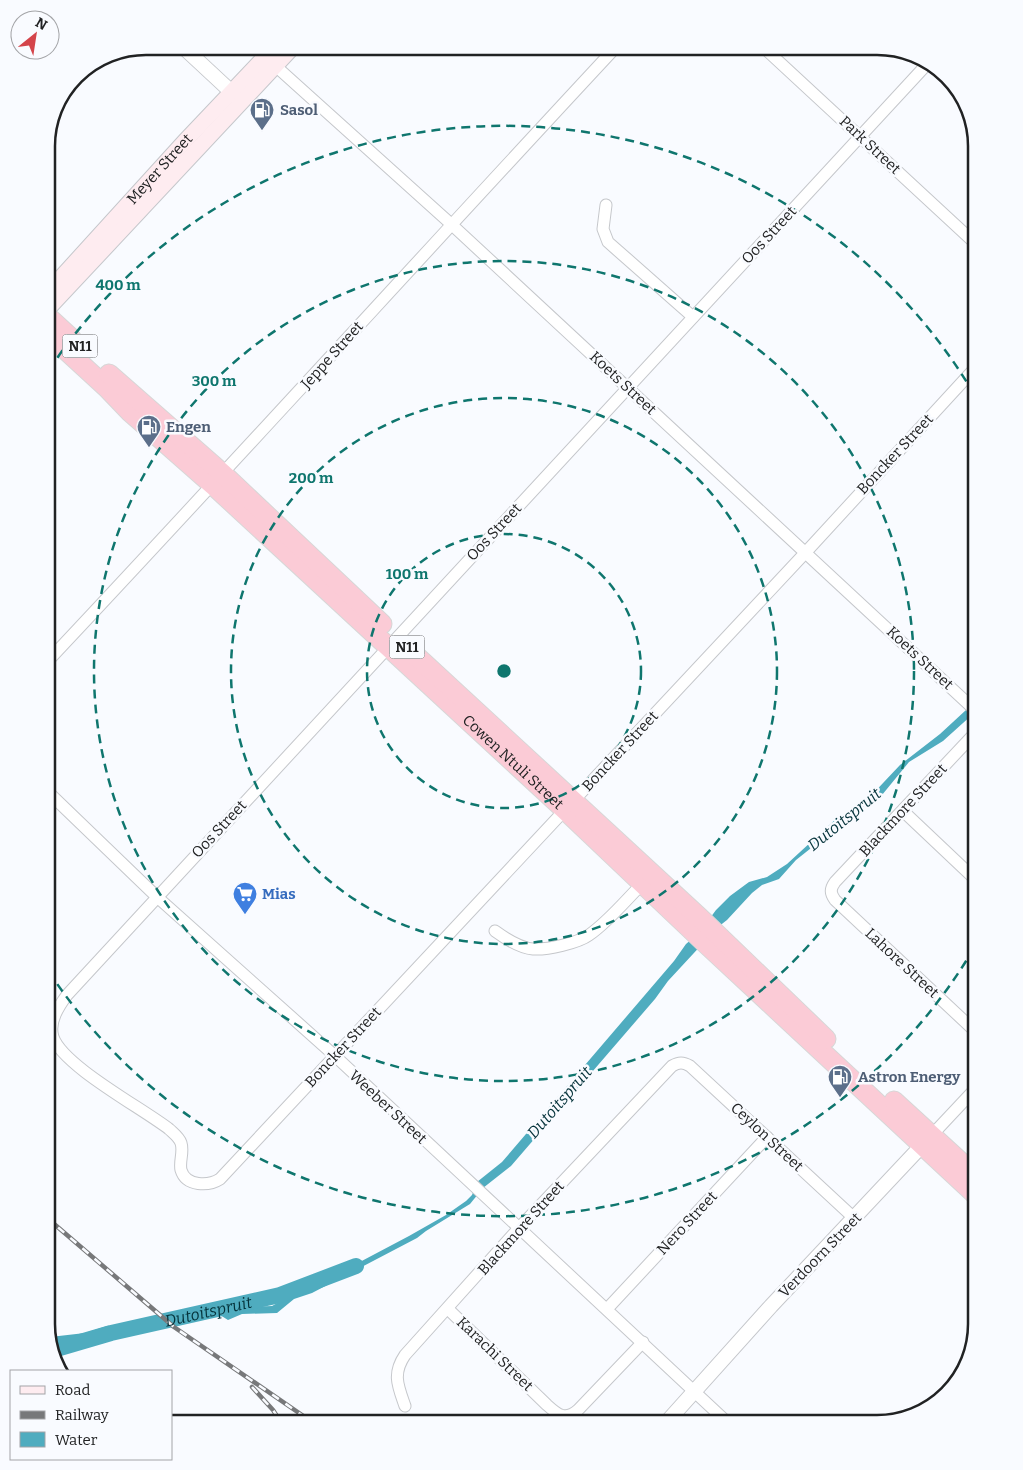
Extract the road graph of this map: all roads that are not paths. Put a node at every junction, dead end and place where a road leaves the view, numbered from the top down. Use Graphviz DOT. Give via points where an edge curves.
graph roads {
  1 [pos="192,55"];
  2 [pos="609,55"];
  3 [pos="772,55"];
  4 [pos="272,56"];
  5 [pos="923,68"];
  6 [pos="236,97"];
  7 [pos="860,136"];
  8 [pos="606,205"];
  9 [pos="451,224"];
  10 [pos="968,236"];
  11 [pos="55,284"];
  12 [pos="55,303"];
  13 [pos="693,317"];
  14 [pos="55,322"];
  15 [pos="55,340"];
  16 [pos="968,376"];
  17 [pos="628,388"];
  18 [pos="218,480"];
  19 [pos="806,552"];
  20 [pos="392,642"];
  21 [pos="55,653"];
  22 [pos="968,703"];
  23 [pos="968,741"];
  24 [pos="55,799"];
  25 [pos="569,805"];
  26 [pos="903,811"];
  27 [pos="968,872"];
  28 [pos="642,884"];
  29 [pos="831,890"];
  30 [pos="156,896"];
  31 [pos="694,923"];
  32 [pos="495,931"];
  33 [pos="55,1017"];
  34 [pos="968,1025"];
  35 [pos="55,1040"];
  36 [pos="335,1056"];
  37 [pos="677,1063"];
  38 [pos="968,1097"];
  39 [pos="767,1137"];
  40 [pos="927,1140"];
  41 [pos="968,1170"];
  42 [pos="220,1180"];
  43 [pos="968,1186"];
  44 [pos="854,1218"];
  45 [pos="519,1228"];
  46 [pos="448,1309"];
  47 [pos="606,1310"];
  48 [pos="643,1342"];
  49 [pos="694,1392"];
  50 [pos="405,1406"];
  51 [pos="561,1415"];
  52 [pos="568,1415"];
  53 [pos="673,1415"];
  54 [pos="719,1415"];
  1 -- 6 [label="street"];
  2 -- 9 [label="street, Jeppe Street"];
  3 -- 7 [label="street, Park Street"];
  4 -- 6 [label="main road, Meyer Street"];
  4 -- 9 [label="street, Koets Street"];
  5 -- 7 [label="street, Oos Street"];
  6 -- 11 [label="main road, Meyer Street" via="185,141"];
  6 -- 12 [label="main road"];
  7 -- 10 [label="street, Park Street"];
  7 -- 13 [label="street, Oos Street"];
  8 -- 13 [label="street" via="603,230 608,242"];
  9 -- 17 [label="street, Koets Street"];
  9 -- 18 [label="street, Jeppe Street"];
  13 -- 17 [label="street, Oos Street"];
  14 -- 18 [label="highway, Cowen Ntuli Street / N11"];
  15 -- 18 [label="highway, Cowen Ntuli Street / N11" via="129,411"];
  16 -- 19 [label="street, Boncker Street"];
  17 -- 19 [label="street, Koets Street"];
  17 -- 20 [label="street, Oos Street"];
  18 -- 20 [label="highway, Cowen Ntuli Street / N11"];
  18 -- 21 [label="street, Jeppe Street"];
  19 -- 22 [label="street, Koets Street"];
  19 -- 25 [label="street, Boncker Street"];
  20 -- 25 [label="highway, Cowen Ntuli Street / N11"];
  20 -- 30 [label="street, Oos Street"];
  23 -- 26 [label="street, Blackmore Street"];
  24 -- 30 [label="street, Weeber Street"];
  25 -- 28 [label="highway, Cowen Ntuli Street / N11"];
  25 -- 31 [label="highway, Cowen Ntuli Street / N11"];
  25 -- 36 [label="street, Boncker Street"];
  26 -- 27 [label="street"];
  26 -- 29 [label="street, Blackmore Street"];
  28 -- 31 [label="highway, Cowen Ntuli Street / N11"];
  28 -- 32 [label="street" via="588,936 579,940 533,949"];
  29 -- 34 [label="street, Lahore Street" via="835,900"];
  30 -- 33 [label="street, Oos Street" via="61,1003"];
  30 -- 36 [label="street, Weeber Street"];
  31 -- 40 [label="highway, Cowen Ntuli Street / N11" via="845,1057"];
  35 -- 42 [label="street, Oos Street" via="75,1063 177,1137 182,1145 181,1167 186,1177 200,1184"];
  36 -- 42 [label="street, Boncker Street"];
  36 -- 45 [label="street, Weeber Street"];
  37 -- 39 [label="street, Ceylon Street" via="690,1066"];
  37 -- 45 [label="street, Blackmore Street"];
  38 -- 40 [label="street, Verdoorn Street"];
  39 -- 44 [label="street, Ceylon Street"];
  39 -- 47 [label="street, Nero Street"];
  40 -- 41 [label="highway, Cowen Ntuli Street / N11"];
  40 -- 43 [label="highway, Cowen Ntuli Street / N11"];
  40 -- 44 [label="street, Verdoorn Street"];
  44 -- 49 [label="street, Verdoorn Street"];
  45 -- 46 [label="street, Blackmore Street"];
  45 -- 47 [label="street, Weeber Street"];
  46 -- 50 [label="street, Blackmore Street" via="400,1361 397,1377"];
  46 -- 51 [label="street, Karachi Street"];
  47 -- 48 [label="street, Weeber Street"];
  48 -- 49 [label="street, Weeber Street"];
  48 -- 52 [label="street, Karachi Street" via="578,1410"];
  49 -- 53 [label="street, Verdoorn Street"];
  49 -- 54 [label="street, Weeber Street"];
}
